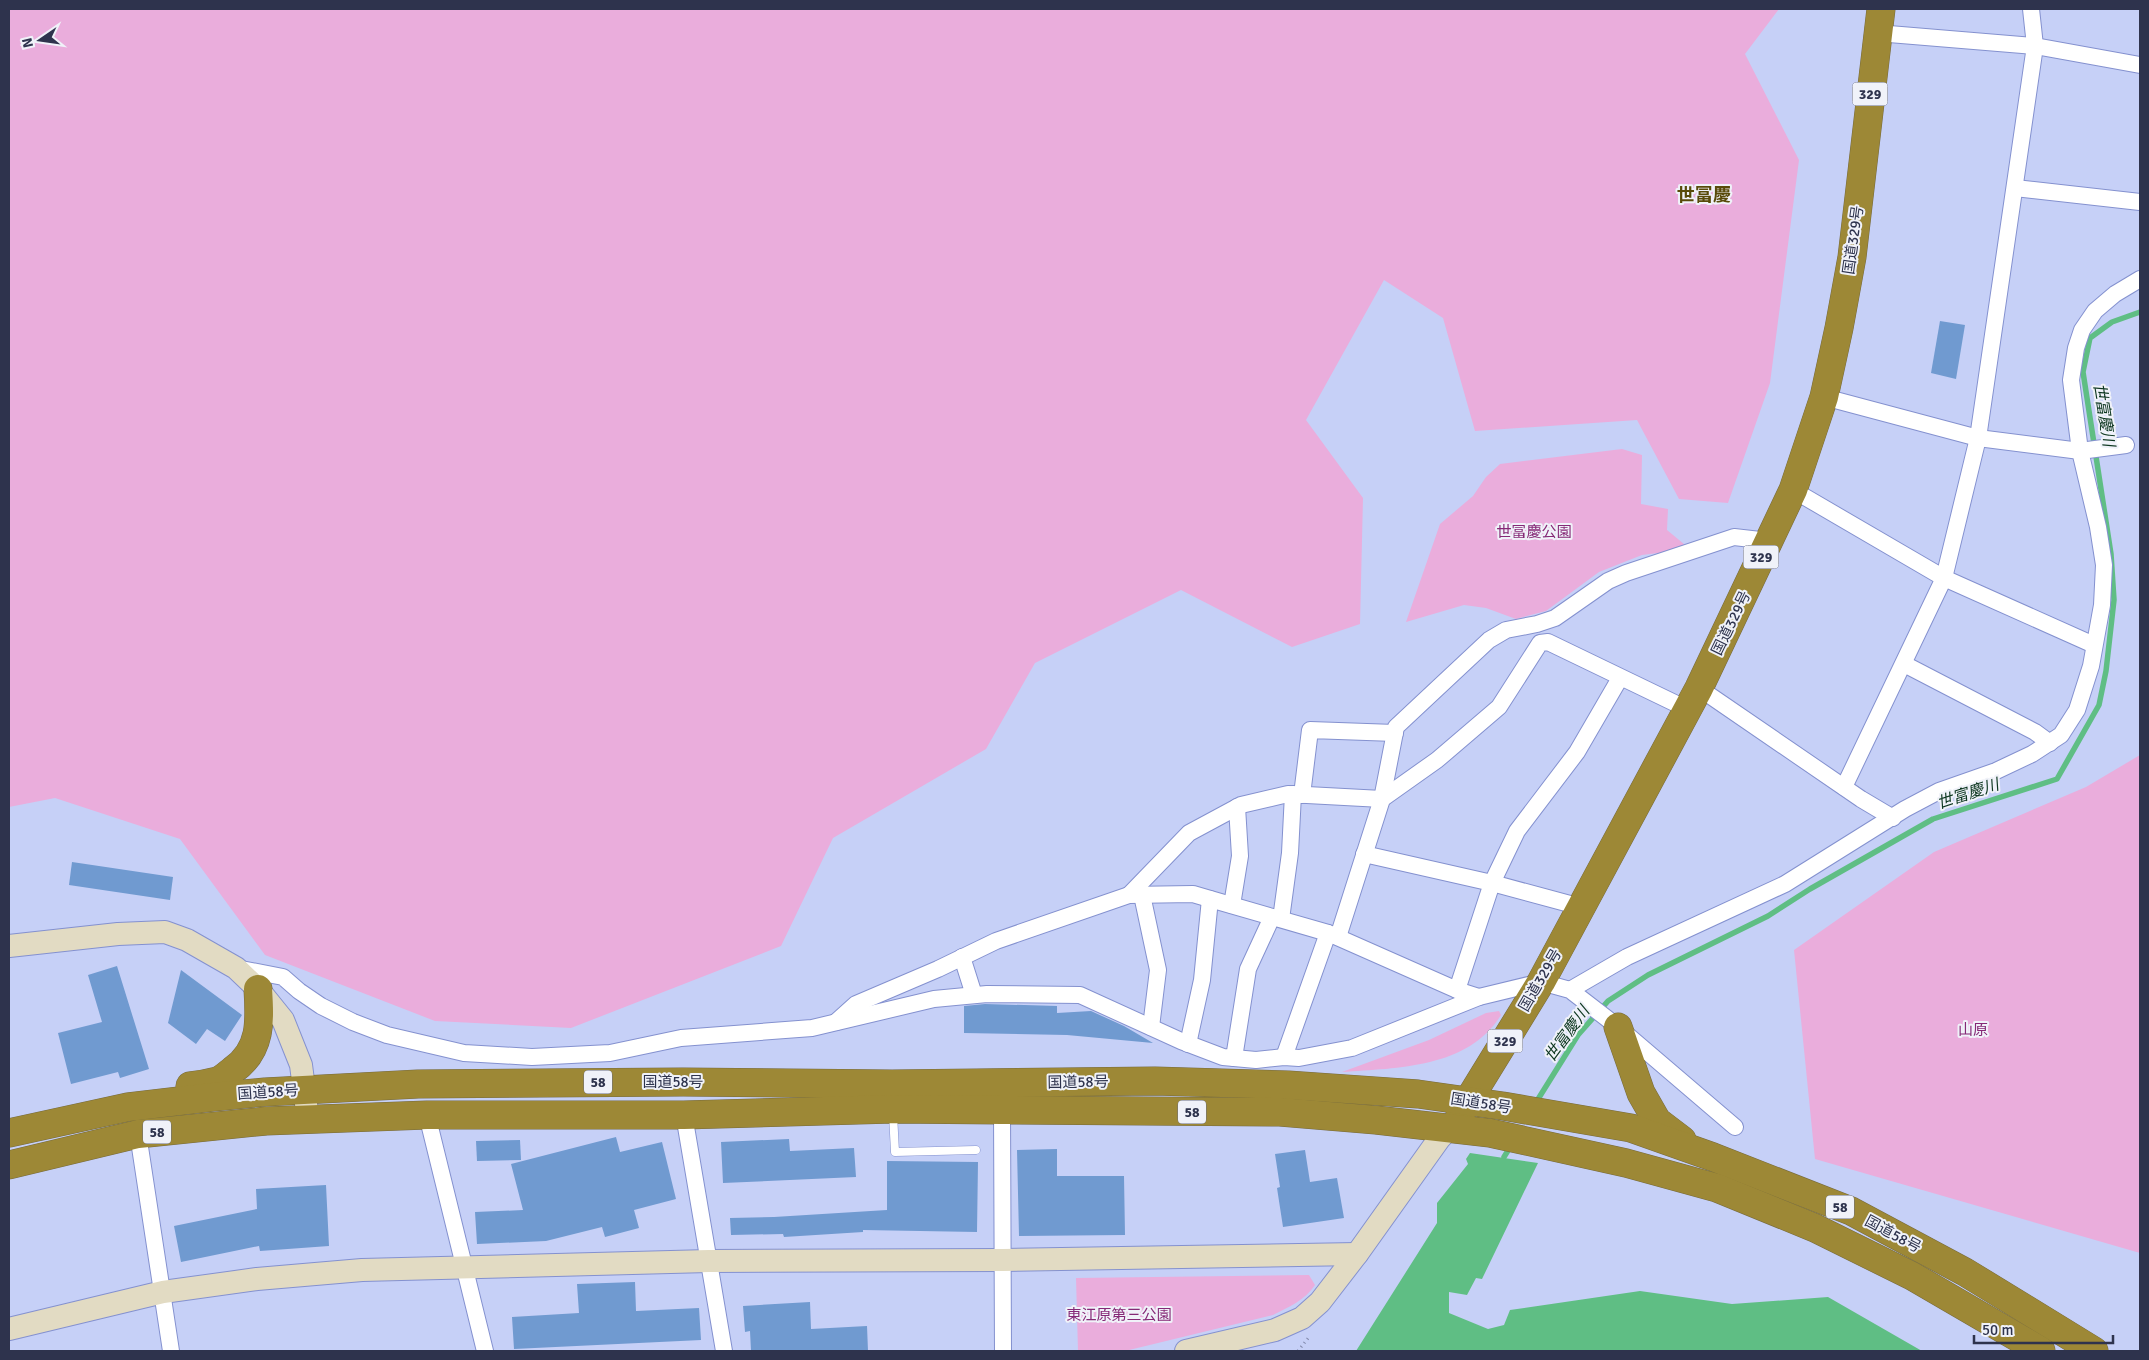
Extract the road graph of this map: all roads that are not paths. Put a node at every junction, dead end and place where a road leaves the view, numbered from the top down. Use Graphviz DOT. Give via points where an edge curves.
graph roads {
  1 [pos="2031,9"];
  2 [pos="1879,21"];
  3 [pos="2035,46"];
  4 [pos="2140,65"];
  5 [pos="2015,188"];
  6 [pos="2140,202"];
  7 [pos="2140,280"];
  8 [pos="1824,397"];
  9 [pos="1978,438"];
  10 [pos="2126,445"];
  11 [pos="2080,451"];
  12 [pos="1793,490"];
  13 [pos="1769,541"];
  14 [pos="1944,578"];
  15 [pos="2094,645"];
  16 [pos="1904,664"];
  17 [pos="1620,678"];
  18 [pos="1693,699"];
  19 [pos="1394,733"];
  20 [pos="2050,743"];
  21 [pos="1389,763"];
  22 [pos="1406,782"];
  23 [pos="1844,787"];
  24 [pos="1297,794"];
  25 [pos="1382,799"];
  26 [pos="1237,807"];
  27 [pos="1893,818"];
  28 [pos="1364,854"];
  29 [pos="1492,883"];
  30 [pos="1136,895"];
  31 [pos="1210,899"];
  32 [pos="1232,905"];
  33 [pos="1581,907"];
  34 [pos="1277,918"];
  35 [pos="1333,935"];
  36 [pos="9,946"];
  37 [pos="962,957"];
  38 [pos="236,968"];
  39 [pos="1541,982"];
  40 [pos="258,989"];
  41 [pos="1457,990"];
  42 [pos="1570,990"];
  43 [pos="974,995"];
  44 [pos="1479,997"];
  45 [pos="835,1024"];
  46 [pos="1618,1027"];
  47 [pos="1151,1028"];
  48 [pos="1188,1044"];
  49 [pos="1284,1057"];
  50 [pos="1234,1058"];
  51 [pos="305,1090"];
  52 [pos="892,1097"];
  53 [pos="1469,1100"];
  54 [pos="128,1107"];
  55 [pos="1002,1110"];
  56 [pos="427,1115"];
  57 [pos="684,1115"];
  58 [pos="308,1120"];
  59 [pos="1450,1127"];
  60 [pos="1735,1127"];
  61 [pos="9,1133"];
  62 [pos="138,1134"];
  63 [pos="976,1150"];
  64 [pos="1713,1157"];
  65 [pos="9,1165"];
  66 [pos="1357,1254"];
  67 [pos="1002,1260"];
  68 [pos="709,1261"];
  69 [pos="463,1267"];
  70 [pos="163,1292"];
  71 [pos="9,1328"];
  72 [pos="171,1351"];
  73 [pos="485,1351"];
  74 [pos="724,1351"];
  75 [pos="1003,1351"];
  76 [pos="1186,1351"];
  77 [pos="2041,1351"];
  78 [pos="2094,1351"];
  1 -- 3 [label="street"];
  2 -- 3 [label="street"];
  2 -- 8 [label="highway, 国道329号 / 329" via="1852,257"];
  3 -- 4 [label="street"];
  3 -- 5 [label="street"];
  5 -- 6 [label="street"];
  5 -- 9 [label="street"];
  7 -- 11 [label="street" via="2114,294 2095,311 2082,330 2071,380"];
  8 -- 9 [label="street"];
  8 -- 12 [label="highway, 国道329号 / 329"];
  9 -- 11 [label="street"];
  9 -- 14 [label="street"];
  10 -- 11 [label="street"];
  11 -- 15 [label="street" via="2104,565 2102,605"];
  12 -- 13 [label="highway, 国道329号 / 329"];
  12 -- 14 [label="street"];
  13 -- 18 [label="highway, 国道329号 / 329"];
  13 -- 19 [label="street" via="1734,537 1626,573 1608,581 1555,618 1506,630 1482,647 1396,727"];
  14 -- 15 [label="street"];
  14 -- 16 [label="street"];
  15 -- 20 [label="street" via="2077,710 2061,735"];
  16 -- 20 [label="street" via="2035,732"];
  16 -- 23 [label="street"];
  17 -- 18 [label="street"];
  17 -- 22 [label="street" via="1548,642 1540,643 1499,707"];
  17 -- 29 [label="street" via="1577,752 1517,831"];
  18 -- 23 [label="street"];
  18 -- 33 [label="highway, 国道329号 / 329"];
  19 -- 21 [label="street"];
  19 -- 24 [label="street" via="1310,730"];
  20 -- 27 [label="street" via="1996,771 1940,792"];
  21 -- 22 [label="street"];
  21 -- 25 [label="street"];
  22 -- 25 [label="street"];
  23 -- 27 [label="street"];
  24 -- 25 [label="street"];
  24 -- 26 [label="street"];
  24 -- 34 [label="street"];
  25 -- 28 [label="street"];
  26 -- 30 [label="street" via="1189,833"];
  26 -- 32 [label="street" via="1240,856"];
  27 -- 42 [label="street" via="1785,884 1626,957"];
  28 -- 29 [label="street"];
  28 -- 35 [label="street"];
  29 -- 33 [label="street"];
  29 -- 41 [label="street"];
  30 -- 31 [label="street" via="1193,894"];
  30 -- 37 [label="street" via="996,941"];
  30 -- 47 [label="street" via="1158,970"];
  31 -- 32 [label="street"];
  31 -- 48 [label="street" via="1202,980"];
  32 -- 34 [label="street"];
  33 -- 39 [label="highway, 国道329号 / 329"];
  34 -- 35 [label="street"];
  34 -- 50 [label="street" via="1248,969"];
  35 -- 41 [label="street"];
  35 -- 49 [label="street"];
  36 -- 38 [label="street" via="165,932 187,940"];
  37 -- 43 [label="street"];
  37 -- 45 [label="street" via="856,1004"];
  38 -- 40 [label="street"];
  38 -- 45 [label="street" via="283,977 321,1006 387,1035 464,1053 532,1057 610,1053 681,1038"];
  39 -- 42 [label="street"];
  39 -- 44 [label="street"];
  39 -- 53 [label="highway, 国道329号 / 329"];
  40 -- 51 [label="street" via="283,1020 297,1052"];
  40 -- 54 [label="highway" via="258,1038 240,1066 219,1080 163,1092"];
  41 -- 44 [label="street"];
  42 -- 46 [label="street"];
  43 -- 45 [label="street" via="934,999"];
  43 -- 47 [label="street" via="1080,995"];
  44 -- 49 [label="street" via="1352,1048 1298,1058"];
  46 -- 60 [label="street"];
  46 -- 64 [label="highway" via="1641,1092 1658,1122"];
  47 -- 48 [label="street"];
  48 -- 50 [label="street"];
  49 -- 50 [label="street"];
  51 -- 52 [label="highway, 国道58号 / 58" via="428,1084 684,1082"];
  51 -- 54 [label="highway, 国道58号 / 58" via="213,1096"];
  51 -- 58 [label="street"];
  52 -- 53 [label="highway, 国道58号 / 58" via="1174,1081 1288,1085"];
  52 -- 55 [label="highway, 国道58号 / 58"];
  52 -- 57 [label="highway, 国道58号 / 58"];
  52 -- 63 [label="lane" via="895,1152"];
  53 -- 59 [label="highway, 国道329号 / 329"];
  53 -- 64 [label="highway, 国道58号 / 58" via="1631,1128"];
  54 -- 61 [label="highway, 国道58号 / 58"];
  55 -- 59 [label="highway, 国道58号 / 58" via="1280,1112"];
  55 -- 67 [label="street"];
  56 -- 57 [label="highway, 国道58号 / 58"];
  56 -- 58 [label="highway, 国道58号 / 58"];
  56 -- 69 [label="street"];
  57 -- 68 [label="street"];
  58 -- 62 [label="highway, 国道58号 / 58"];
  59 -- 66 [label="street"];
  59 -- 77 [label="highway, 国道58号 / 58" via="1626,1163 1716,1188 1815,1228 1912,1276"];
  62 -- 65 [label="highway, 国道58号 / 58"];
  62 -- 70 [label="street"];
  64 -- 78 [label="highway, 国道58号 / 58" via="1851,1212 1966,1272"];
  66 -- 67 [label="street"];
  66 -- 76 [label="street" via="1320,1302 1302,1318 1275,1330"];
  67 -- 68 [label="street"];
  67 -- 75 [label="street"];
  68 -- 69 [label="street"];
  68 -- 74 [label="street"];
  69 -- 70 [label="street" via="362,1270"];
  69 -- 73 [label="street"];
  70 -- 71 [label="street"];
  70 -- 72 [label="street"];
}
